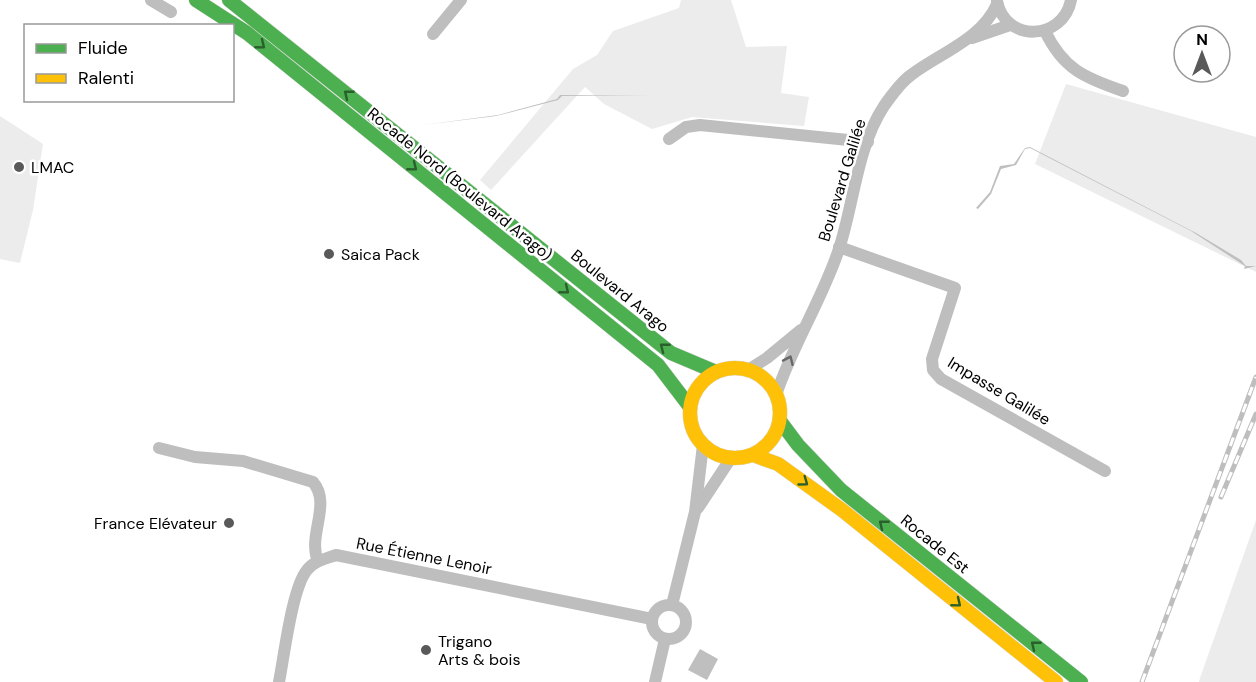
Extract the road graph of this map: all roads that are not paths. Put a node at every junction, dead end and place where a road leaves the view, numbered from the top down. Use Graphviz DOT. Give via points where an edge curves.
graph roads {
  1 [pos="151,0"];
  2 [pos="196,0"];
  3 [pos="229,0"];
  4 [pos="461,0"];
  5 [pos="1071,0"];
  6 [pos="997,2"];
  7 [pos="171,12"];
  8 [pos="233,24"];
  9 [pos="1010,24"];
  10 [pos="234,25"];
  11 [pos="1045,31"];
  12 [pos="433,34"];
  13 [pos="965,40"];
  14 [pos="1123,91"];
  15 [pos="669,138"];
  16 [pos="868,142"];
  17 [pos="839,247"];
  18 [pos="804,327"];
  19 [pos="748,370"];
  20 [pos="716,372"];
  21 [pos="776,395"];
  22 [pos="690,407"];
  23 [pos="780,421"];
  24 [pos="703,445"];
  25 [pos="159,448"];
  26 [pos="753,455"];
  27 [pos="731,458"];
  28 [pos="1105,471"];
  29 [pos="696,512"];
  30 [pos="318,561"];
  31 [pos="672,605"];
  32 [pos="652,619"];
  33 [pos="665,639"];
  34 [pos="279,682"];
  35 [pos="655,682"];
  36 [pos="1056,682"];
  37 [pos="1081,682"];
  1 -- 7 [label="street"];
  2 -- 8 [label="main road, Rocade Nord (Boulevard Arago), one-way"];
  20 -- 3 [label="main road, Boulevard Arago, one-way" via="671,353"];
  4 -- 12 [label="street"];
  5 -- 11 [label="street" via="1064,18"];
  6 -- 9 [label="street"];
  6 -- 13 [label="street, Boulevard Galilée" via="991,18"];
  9 -- 11 [label="street" via="1021,31"];
  9 -- 13 [label="street, Boulevard Galilée"];
  10 -- 22 [label="main road, Rocade Nord (Boulevard Arago), one-way" via="658,365"];
  11 -- 14 [label="street" via="1054,50 1086,78"];
  13 -- 16 [label="street, Boulevard Galilée" via="909,76 884,107"];
  15 -- 16 [label="street" via="686,127 700,125"];
  16 -- 17 [label="street, Boulevard Galilée"];
  17 -- 18 [label="street, Boulevard Galilée" via="823,292"];
  17 -- 28 [label="street, Impasse Galilée" via="955,288 932,359 933,370"];
  18 -- 19 [label="street, Boulevard Galilée"];
  21 -- 18 [label="street, Boulevard Galilée, one-way"];
  19 -- 20 [label="main road"];
  19 -- 21 [label="main road" via="765,379"];
  20 -- 22 [label="main road" via="695,393"];
  21 -- 23 [label="main road"];
  22 -- 24 [label="main road" via="690,421"];
  23 -- 26 [label="main road" via="770,441"];
  37 -- 23 [label="main road, Rocade Est, one-way" via="841,490"];
  24 -- 27 [label="main road"];
  24 -- 29 [label="street"];
  25 -- 30 [label="street" via="195,457 243,461 313,482 321,498 315,545"];
  26 -- 27 [label="main road"];
  26 -- 36 [label="main road, one-way" via="778,464 842,510"];
  27 -- 29 [label="street"];
  29 -- 31 [label="street"];
  30 -- 32 [label="street, Rue Étienne Lenoir" via="336,555"];
  30 -- 34 [label="street" via="307,570 298,588"];
  31 -- 32 [label="street" via="661,606"];
  31 -- 33 [label="street" via="681,610 686,624 676,638"];
  32 -- 33 [label="street" via="653,629"];
  33 -- 35 [label="street"];
}
